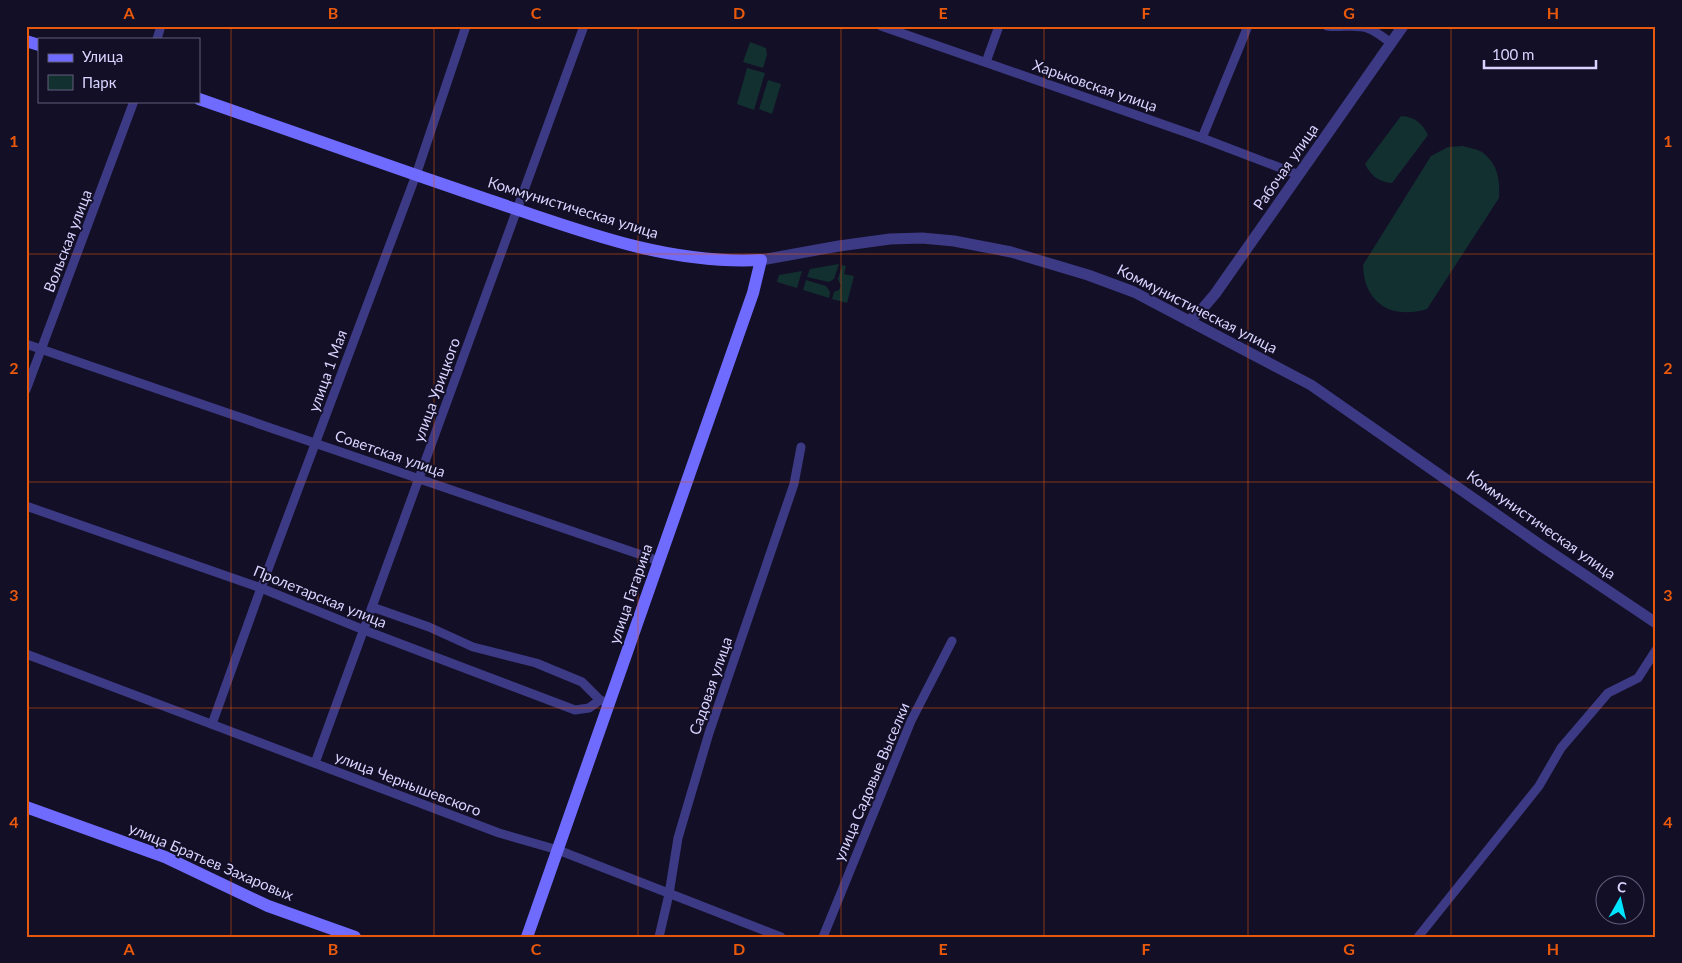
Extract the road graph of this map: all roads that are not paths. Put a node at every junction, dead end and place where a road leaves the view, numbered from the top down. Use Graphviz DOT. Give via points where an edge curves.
graph roads {
  1 [pos="161,26"];
  2 [pos="466,26"];
  3 [pos="584,26"];
  4 [pos="881,26"];
  5 [pos="1000,26"];
  6 [pos="1248,26"];
  7 [pos="1327,26"];
  8 [pos="1361,26"];
  9 [pos="1403,26"];
  10 [pos="157,38"];
  11 [pos="26,41"];
  12 [pos="1391,43"];
  13 [pos="38,45"];
  14 [pos="986,62"];
  15 [pos="200,100"];
  16 [pos="134,102"];
  17 [pos="1202,138"];
  18 [pos="416,175"];
  19 [pos="1299,175"];
  20 [pos="517,209"];
  21 [pos="761,260"];
  22 [pos="1188,321"];
  23 [pos="26,344"];
  24 [pos="42,349"];
  25 [pos="26,390"];
  26 [pos="316,443"];
  27 [pos="801,447"];
  28 [pos="420,478"];
  29 [pos="26,506"];
  30 [pos="659,561"];
  31 [pos="261,588"];
  32 [pos="372,607"];
  33 [pos="1656,623"];
  34 [pos="364,630"];
  35 [pos="952,641"];
  36 [pos="1656,650"];
  37 [pos="26,654"];
  38 [pos="605,702"];
  39 [pos="212,724"];
  40 [pos="315,763"];
  41 [pos="26,807"];
  42 [pos="558,850"];
  43 [pos="670,894"];
  44 [pos="355,937"];
  45 [pos="527,937"];
  46 [pos="659,937"];
  47 [pos="781,937"];
  48 [pos="823,937"];
  49 [pos="1418,937"];
  1 -- 10 [label="street"];
  2 -- 18 [label="street, улица 1 Мая"];
  3 -- 20 [label="street, улица Урицкого"];
  4 -- 14 [label="street, Харьковская улица"];
  5 -- 14 [label="street"];
  6 -- 17 [label="street"];
  7 -- 8 [label="street"];
  8 -- 12 [label="street"];
  9 -- 12 [label="street, Рабочая улица"];
  11 -- 13 [label="main road"];
  12 -- 19 [label="street, Рабочая улица"];
  14 -- 17 [label="street, Харьковская улица"];
  15 -- 18 [label="main road, Коммунистическая улица"];
  16 -- 24 [label="street, Вольская улица"];
  17 -- 19 [label="street, Харьковская улица"];
  18 -- 20 [label="main road, Коммунистическая улица"];
  18 -- 26 [label="street, улица 1 Мая"];
  19 -- 22 [label="street, Рабочая улица" via="1215,294"];
  20 -- 21 [label="main road, Коммунистическая улица" via="664,254 717,261"];
  20 -- 28 [label="street, улица Урицкого"];
  21 -- 22 [label="street, Коммунистическая улица" via="890,239 954,241 1011,252 1100,278"];
  21 -- 30 [label="main road, улица Гагарина" via="753,293"];
  22 -- 33 [label="street, Коммунистическая улица" via="1311,385"];
  23 -- 24 [label="street, Советская улица"];
  24 -- 25 [label="street, Вольская улица"];
  24 -- 26 [label="street, Советская улица"];
  26 -- 28 [label="street, Советская улица"];
  26 -- 31 [label="street, улица 1 Мая"];
  27 -- 43 [label="street, Садовая улица" via="794,484 709,733 678,838"];
  28 -- 30 [label="street, Советская улица"];
  28 -- 32 [label="street, улица Урицкого"];
  29 -- 31 [label="street, Пролетарская улица"];
  30 -- 38 [label="main road, улица Гагарина"];
  31 -- 34 [label="street, Пролетарская улица"];
  31 -- 39 [label="street, улица 1 Мая"];
  32 -- 34 [label="street, улица Урицкого"];
  32 -- 38 [label="street, Пролетарская улица" via="473,647 536,663 582,682"];
  34 -- 38 [label="street, Пролетарская улица" via="575,710"];
  34 -- 40 [label="street, улица Урицкого"];
  35 -- 48 [label="street, улица Садовые Выселки" via="911,721"];
  36 -- 49 [label="street" via="1638,678 1608,694 1561,748 1539,786"];
  37 -- 39 [label="street, улица Чернышевского"];
  38 -- 42 [label="main road, улица Гагарина"];
  39 -- 40 [label="street, улица Чернышевского"];
  40 -- 42 [label="street, улица Чернышевского" via="499,833"];
  41 -- 44 [label="main road, улица Братьев Захаровых" via="165,857 268,906"];
  42 -- 43 [label="street, улица Чернышевского"];
  42 -- 45 [label="main road, улица Гагарина"];
  43 -- 46 [label="street, Садовая улица"];
  43 -- 47 [label="street, улица Чернышевского"];
}
